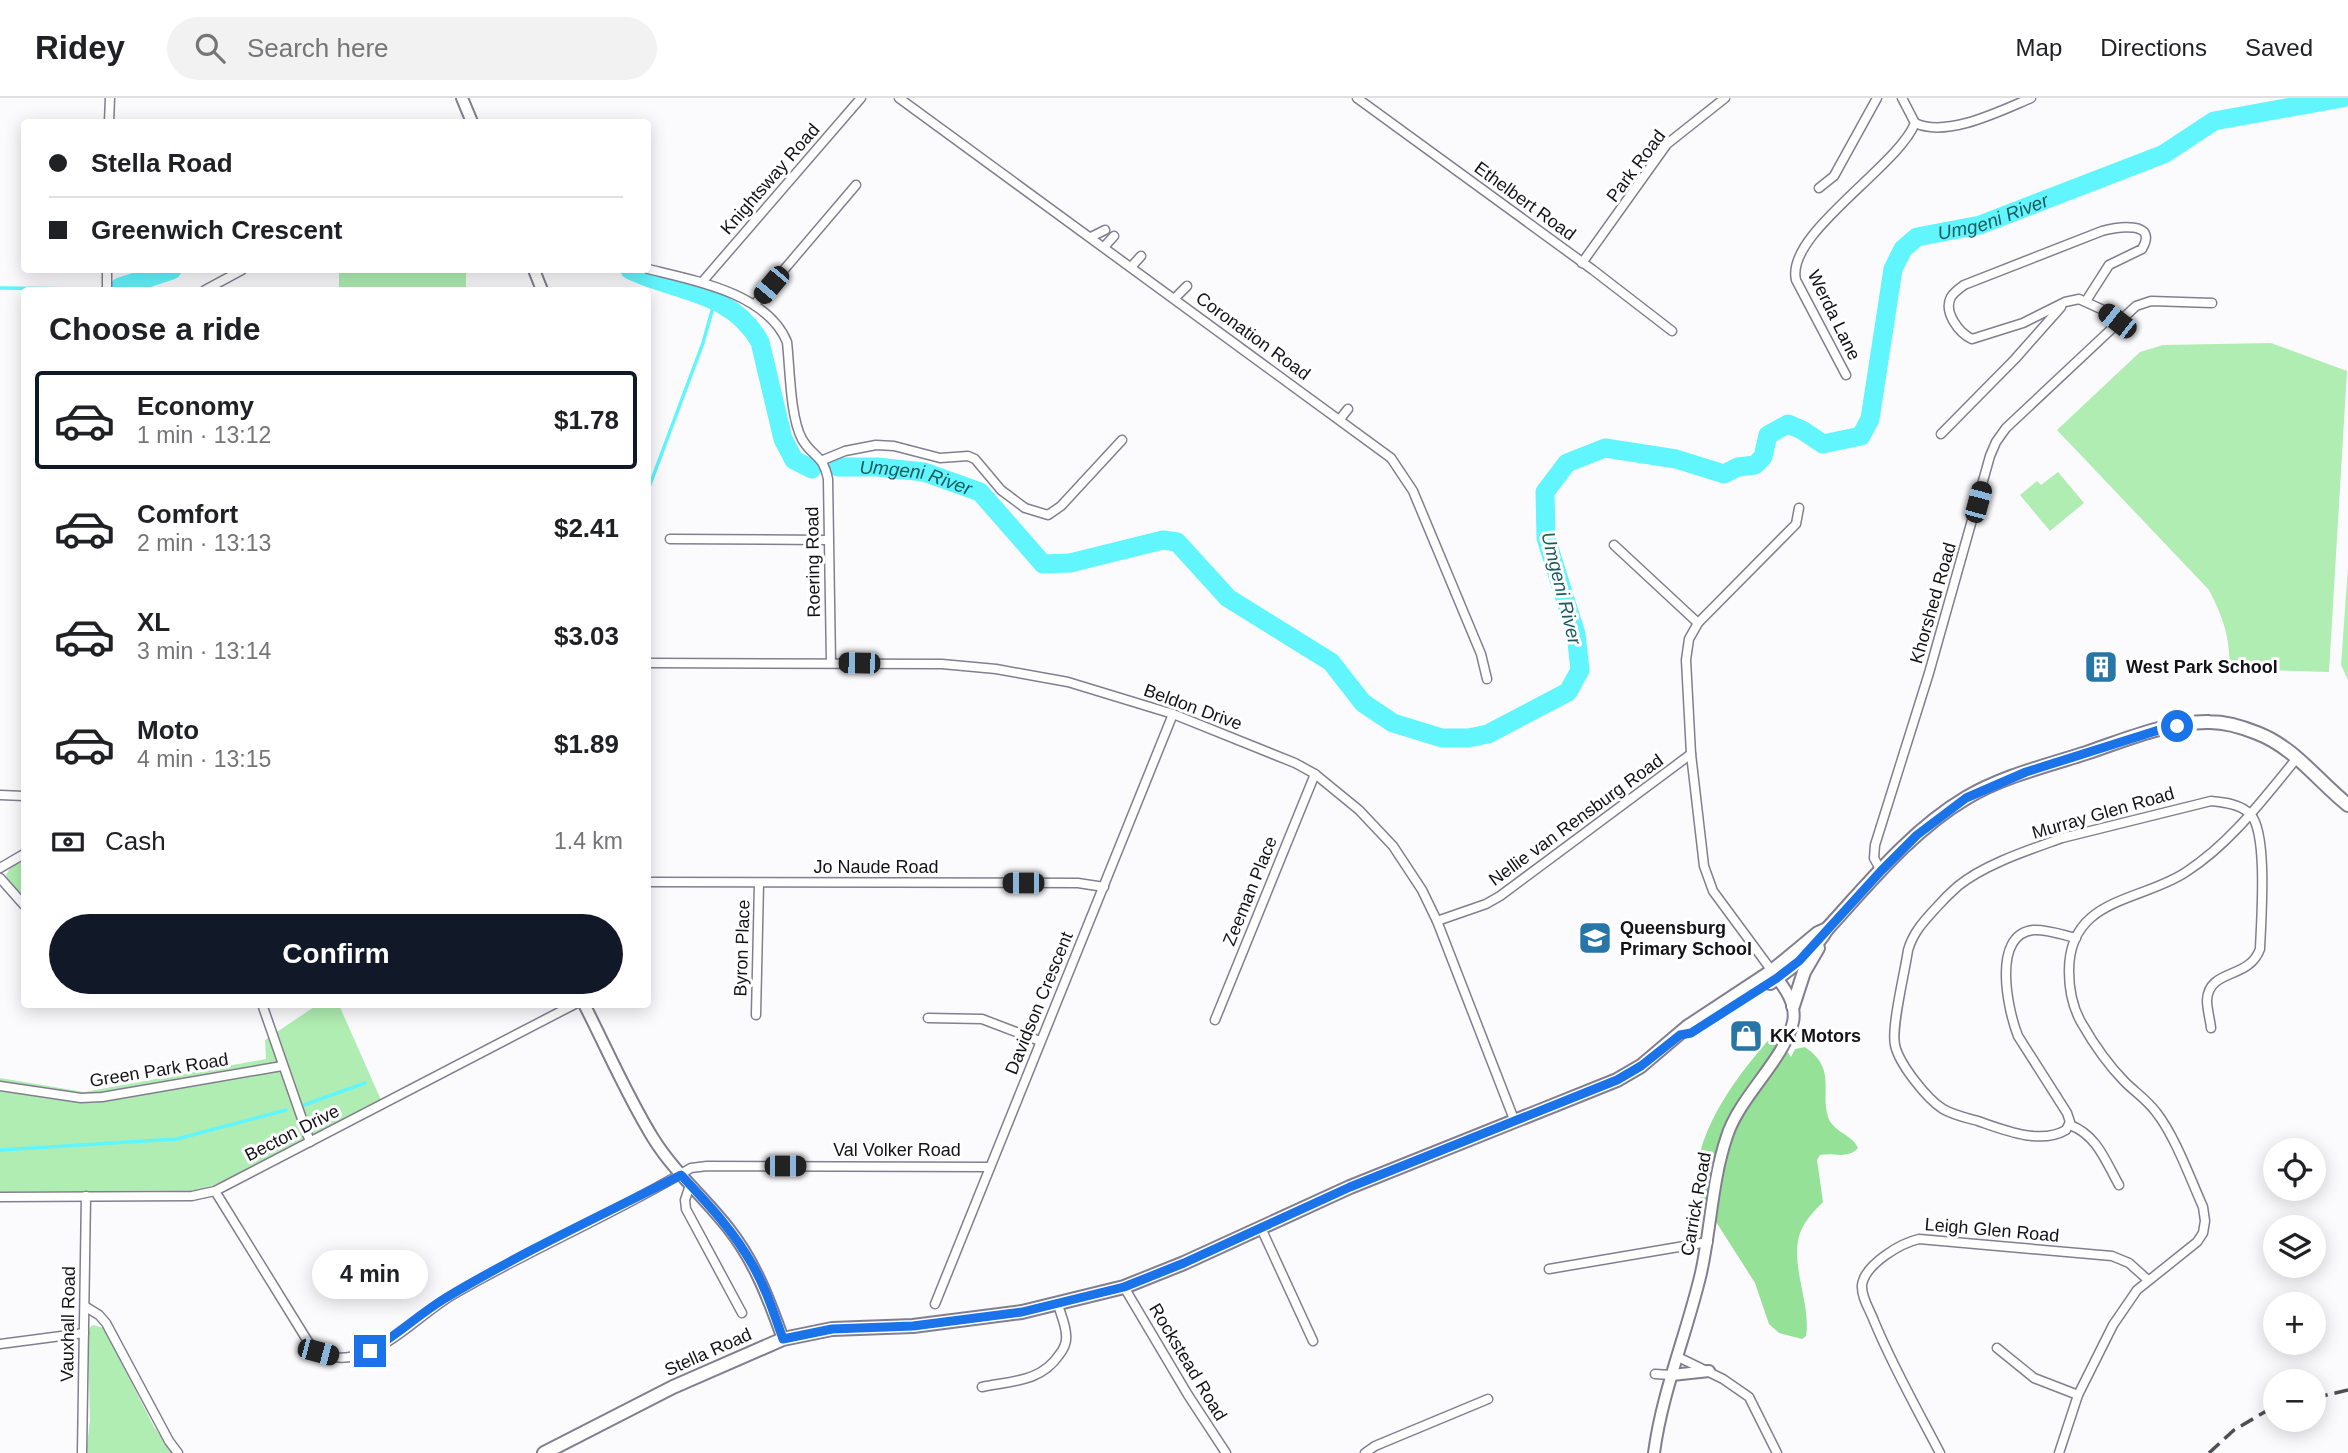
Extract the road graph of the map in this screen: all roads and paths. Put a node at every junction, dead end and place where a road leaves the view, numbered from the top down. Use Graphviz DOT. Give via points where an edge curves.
graph roads {
  1 [pos="110,98"];
  2 [pos="462,98"];
  3 [pos="861,98"];
  4 [pos="900,98"];
  5 [pos="1357,98"];
  6 [pos="1725,98"];
  7 [pos="1877,98"];
  8 [pos="1902,98"];
  9 [pos="2031,98"];
  10 [pos="109,119"];
  11 [pos="471,119"];
  12 [pos="1915,123"];
  13 [pos="856,185"];
  14 [pos="1819,188"];
  15 [pos="1105,230"];
  16 [pos="1114,236"];
  17 [pos="1091,237"];
  18 [pos="1104,247"];
  19 [pos="1140,256"];
  20 [pos="1582,263"];
  21 [pos="1132,267"];
  22 [pos="651,270"];
  23 [pos="237,273"];
  24 [pos="703,281"];
  25 [pos="1187,286"];
  26 [pos="211,287"];
  27 [pos="1175,299"];
  28 [pos="2086,301"];
  29 [pos="2065,302"];
  30 [pos="2212,303"];
  31 [pos="754,305"];
  32 [pos="2117,321"];
  33 [pos="1672,331"];
  34 [pos="1846,375"];
  35 [pos="1348,410"];
  36 [pos="1340,419"];
  37 [pos="1941,434"];
  38 [pos="1122,440"];
  39 [pos="823,460"];
  40 [pos="1798,508"];
  41 [pos="670,539"];
  42 [pos="828,540"];
  43 [pos="1614,545"];
  44 [pos="1698,623"];
  45 [pos="651,663"];
  46 [pos="831,663"];
  47 [pos="1487,679"];
  48 [pos="1173,714"];
  49 [pos="1691,754"];
  50 [pos="2297,758"];
  51 [pos="1315,774"];
  52 [pos="0,795"];
  53 [pos="21,796"];
  54 [pos="2348,805"];
  55 [pos="2251,814"];
  56 [pos="21,856"];
  57 [pos="0,868"];
  58 [pos="1881,871"];
  59 [pos="0,878"];
  60 [pos="651,882"];
  61 [pos="759,883"];
  62 [pos="1104,887"];
  63 [pos="21,902"];
  64 [pos="1437,921"];
  65 [pos="1824,933"];
  66 [pos="2076,939"];
  67 [pos="1774,975"];
  68 [pos="1793,1006"];
  69 [pos="263,1008"];
  70 [pos="567,1008"];
  71 [pos="586,1008"];
  72 [pos="756,1015"];
  73 [pos="928,1018"];
  74 [pos="1215,1020"];
  75 [pos="2211,1028"];
  76 [pos="1040,1041"];
  77 [pos="282,1066"];
  78 [pos="0,1086"];
  79 [pos="1515,1122"];
  80 [pos="2070,1125"];
  81 [pos="310,1142"];
  82 [pos="990,1167"];
  83 [pos="681,1175"];
  84 [pos="690,1185"];
  85 [pos="2119,1185"];
  86 [pos="215,1191"];
  87 [pos="86,1196"];
  88 [pos="0,1197"];
  89 [pos="1261,1228"];
  90 [pos="1708,1242"];
  91 [pos="1549,1269"];
  92 [pos="2148,1280"];
  93 [pos="1124,1287"];
  94 [pos="935,1304"];
  95 [pos="1058,1304"];
  96 [pos="86,1307"];
  97 [pos="742,1313"];
  98 [pos="85,1333"];
  99 [pos="783,1339"];
  100 [pos="1313,1341"];
  101 [pos="0,1344"];
  102 [pos="1997,1348"];
  103 [pos="1678,1357"];
  104 [pos="1709,1371"];
  105 [pos="1655,1374"];
  106 [pos="1672,1375"];
  107 [pos="982,1387"];
  108 [pos="2078,1395"];
  109 [pos="1488,1399"];
  110 [pos="82,1453"];
  111 [pos="178,1453"];
  112 [pos="544,1453"];
  113 [pos="1226,1453"];
  114 [pos="1365,1453"];
  115 [pos="1654,1453"];
  116 [pos="1777,1453"];
  117 [pos="1940,1453"];
  118 [pos="2059,1453"];
  1 -- 10 [label="street"];
  2 -- 11 [label="street"];
  3 -- 24 [label="street, Knightsway Road"];
  4 -- 17 [label="street, Coronation Road"];
  5 -- 20 [label="street, Ethelbert Road"];
  6 -- 20 [label="street, Park Road" via="1667,144"];
  7 -- 14 [label="street" via="1835,176"];
  8 -- 12 [label="street"];
  9 -- 12 [label="street" via="1978,119 1942,127"];
  12 -- 34 [label="street, Werda Lane" via="1891,156 1818,229 1794,268"];
  13 -- 31 [label="street"];
  15 -- 17 [label="street"];
  16 -- 18 [label="street"];
  17 -- 18 [label="street, Coronation Road"];
  18 -- 21 [label="street, Coronation Road"];
  19 -- 21 [label="street"];
  20 -- 33 [label="street, Ethelbert Road"];
  21 -- 27 [label="street, Coronation Road"];
  22 -- 24 [label="street"];
  23 -- 26 [label="street"];
  24 -- 31 [label="street"];
  25 -- 27 [label="street"];
  27 -- 36 [label="street, Coronation Road"];
  28 -- 29 [label="street"];
  28 -- 29 [label="street" via="2109,265 2145,245 2134,226 2102,231 1964,285 1949,305 1957,328 1972,339 2024,323"];
  28 -- 32 [label="street"];
  29 -- 37 [label="street"];
  30 -- 32 [label="street, Khorshed Road" via="2151,301"];
  31 -- 39 [label="street" via="782,329 797,425 803,440"];
  32 -- 58 [label="street, Khorshed Road" via="1996,442 1875,845 1874,858"];
  35 -- 36 [label="street"];
  36 -- 47 [label="street, Coronation Road" via="1391,458 1408,482"];
  38 -- 39 [label="street" via="1048,515 1025,508 968,456 940,458 876,445"];
  39 -- 42 [label="street, Roering Road" via="828,480"];
  40 -- 44 [label="street" via="1796,524"];
  41 -- 42 [label="street"];
  42 -- 46 [label="street, Roering Road"];
  43 -- 44 [label="street"];
  44 -- 49 [label="street" via="1686,648"];
  45 -- 46 [label="street, Beldon Drive"];
  46 -- 48 [label="street, Beldon Drive" via="996,669 1068,682"];
  48 -- 51 [label="street, Beldon Drive"];
  48 -- 62 [label="street, Davidson Crescent"];
  49 -- 64 [label="street, Nellie van Rensburg Road" via="1500,896"];
  49 -- 67 [label="street" via="1707,879"];
  50 -- 54 [label="main road, Stella Road"];
  50 -- 55 [label="street"];
  50 -- 58 [label="main road, Stella Road" via="2259,733 2234,725 2209,722 2162,729 2026,772 1966,798 1933,821"];
  51 -- 64 [label="street, Beldon Drive" via="1393,846"];
  51 -- 74 [label="street, Zeeman Place"];
  52 -- 53 [label="street"];
  55 -- 66 [label="street" via="2184,874 2098,911"];
  55 -- 75 [label="street" via="2261,849 2260,949 2247,968 2213,984 2207,1000"];
  55 -- 80 [label="street, Murray Glen Road" via="2211,801 2062,838 1970,877 1917,930 1908,950 1895,1040 1900,1058 1917,1082 1949,1112 2015,1133 2055,1134"];
  56 -- 57 [label="street"];
  58 -- 65 [label="main road, Stella Road"];
  59 -- 63 [label="street"];
  60 -- 61 [label="street, Jo Naude Road"];
  61 -- 62 [label="street, Jo Naude Road" via="1078,883"];
  61 -- 72 [label="street, Byron Place"];
  62 -- 76 [label="street, Davidson Crescent"];
  64 -- 79 [label="street, Beldon Drive"];
  65 -- 67 [label="main road, Stella Road" via="1799,961"];
  65 -- 68 [label="main road"];
  66 -- 80 [label="street" via="2043,930 2023,933 2006,963 2018,1036"];
  66 -- 92 [label="street" via="2069,979 2081,1021 2115,1072 2157,1113 2203,1207 2203,1233 2197,1242"];
  67 -- 68 [label="street"];
  67 -- 79 [label="main road, Stella Road" via="1617,1080"];
  68 -- 90 [label="street, Carrick Road" via="1793,1020 1782,1047 1746,1097 1727,1136"];
  69 -- 77 [label="street"];
  70 -- 81 [label="street, Becton Drive"];
  71 -- 83 [label="street" via="654,1140"];
  73 -- 76 [label="street" via="982,1019"];
  76 -- 82 [label="street, Davidson Crescent"];
  77 -- 78 [label="street, Green Park Road" via="102,1097"];
  77 -- 81 [label="street"];
  79 -- 89 [label="main road, Stella Road" via="1350,1187"];
  80 -- 85 [label="street" via="2092,1138"];
  81 -- 86 [label="street, Becton Drive"];
  82 -- 83 [label="street, Val Volker Road" via="707,1166"];
  82 -- 94 [label="street, Davidson Crescent"];
  83 -- 84 [label="street"];
  83 -- 86 [label="street, Val Volker Road" via="492,1272 442,1300 389,1340 352,1357 318,1352 307,1340"];
  84 -- 97 [label="street" via="686,1209"];
  84 -- 99 [label="street" via="748,1256"];
  86 -- 87 [label="street, Becton Drive" via="192,1196"];
  87 -- 88 [label="street, Becton Drive"];
  87 -- 96 [label="street, Vauxhall Road"];
  89 -- 93 [label="main road, Stella Road"];
  89 -- 100 [label="street"];
  90 -- 91 [label="street"];
  90 -- 103 [label="street, Carrick Road"];
  92 -- 108 [label="street" via="2119,1315"];
  92 -- 117 [label="street, Leigh Glen Road" via="2112,1256 1919,1238 1869,1269 1863,1293 1891,1360"];
  93 -- 95 [label="main road, Stella Road"];
  93 -- 113 [label="street, Rockstead Road"];
  95 -- 99 [label="main road, Stella Road" via="959,1321 832,1329"];
  95 -- 107 [label="street" via="1067,1336 1054,1363 1034,1377"];
  96 -- 98 [label="street, Vauxhall Road"];
  96 -- 111 [label="street" via="106,1323"];
  98 -- 101 [label="street"];
  98 -- 110 [label="street, Vauxhall Road"];
  99 -- 112 [label="main road, Stella Road" via="673,1387"];
  102 -- 108 [label="street" via="2034,1378"];
  103 -- 104 [label="street"];
  103 -- 106 [label="street, Carrick Road"];
  104 -- 106 [label="street"];
  104 -- 116 [label="street" via="1749,1398"];
  105 -- 106 [label="street"];
  106 -- 115 [label="street, Carrick Road"];
  108 -- 118 [label="street"];
  109 -- 114 [label="street"];
}
